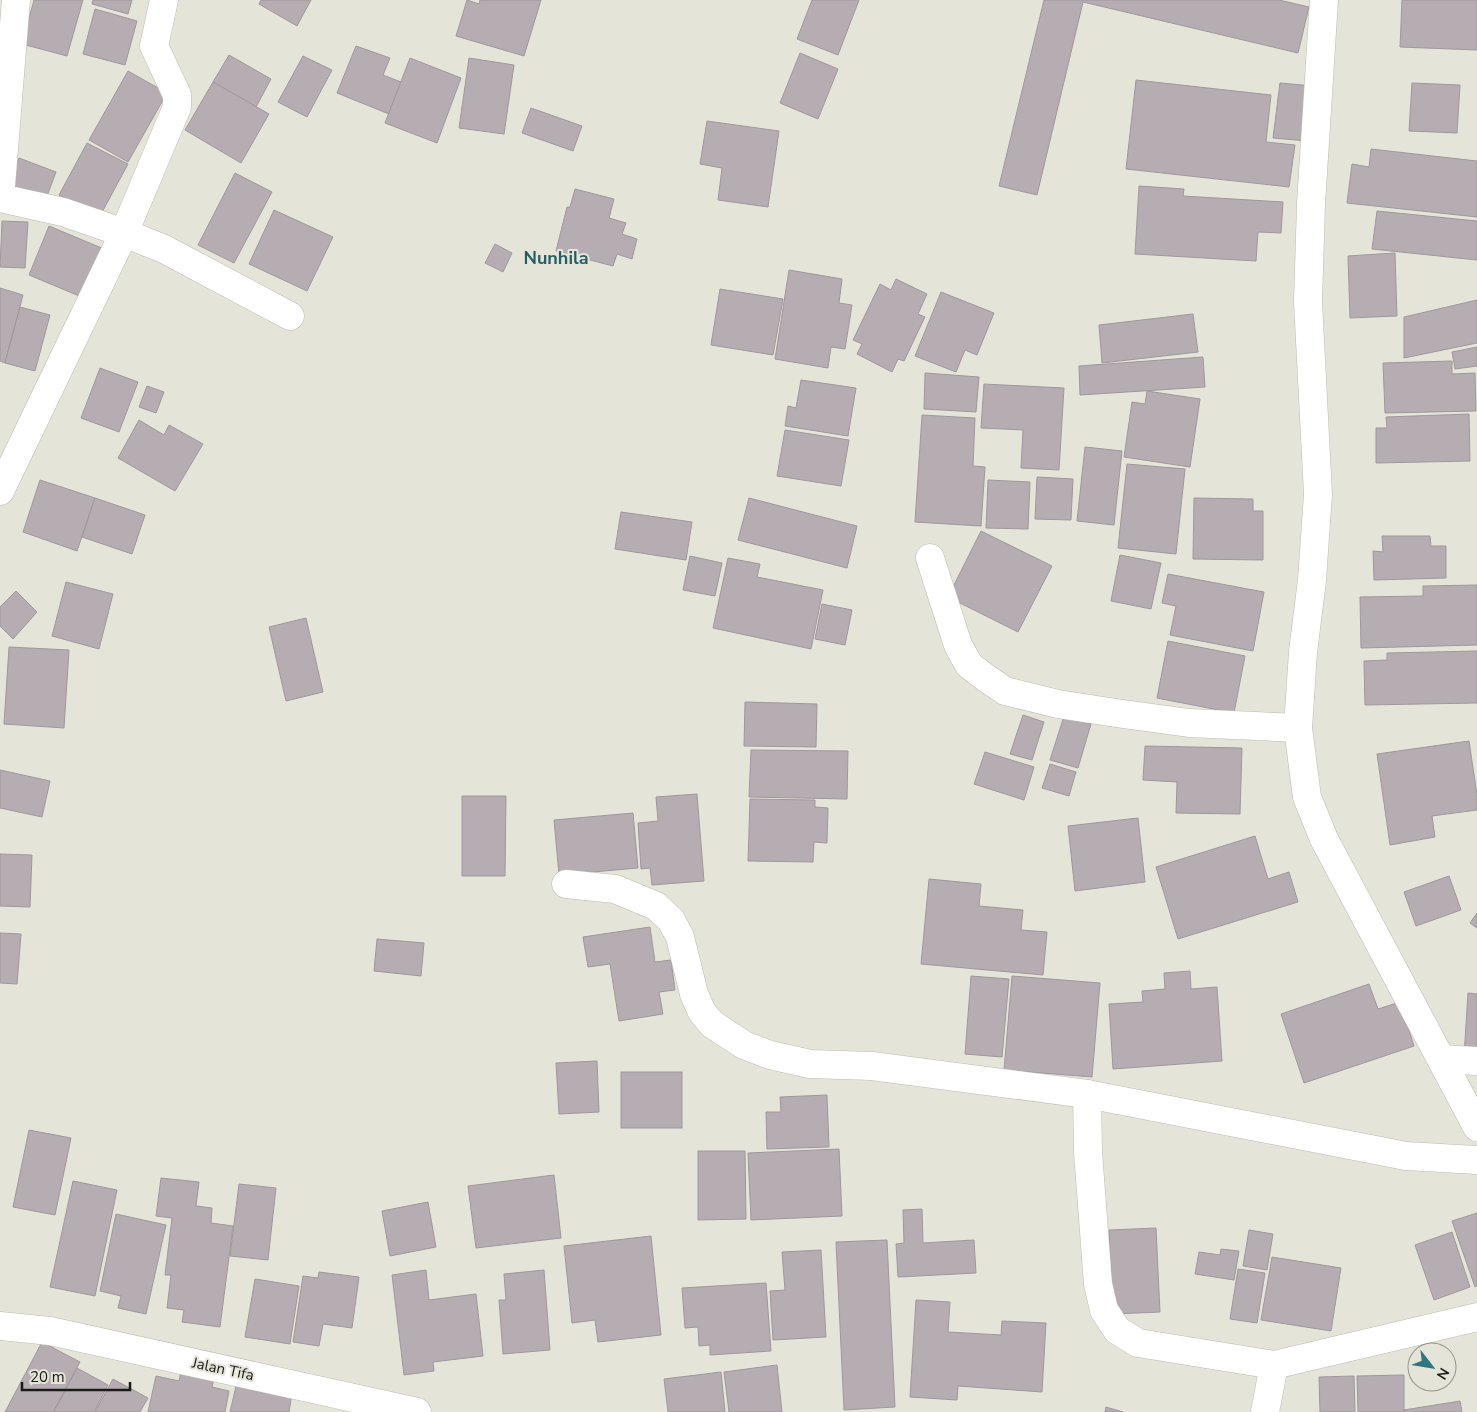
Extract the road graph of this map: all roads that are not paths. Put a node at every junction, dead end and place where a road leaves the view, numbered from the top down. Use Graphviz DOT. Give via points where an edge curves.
graph roads {
  1 [pos="16,0"];
  2 [pos="164,0"];
  3 [pos="1324,0"];
  4 [pos="0,198"];
  5 [pos="124,233"];
  6 [pos="290,316"];
  7 [pos="0,491"];
  8 [pos="930,558"];
  9 [pos="1298,728"];
  10 [pos="566,884"];
  11 [pos="1441,1059"];
  12 [pos="1477,1061"];
  13 [pos="1087,1094"];
  14 [pos="1477,1126"];
  15 [pos="1477,1160"];
  16 [pos="1477,1317"];
  17 [pos="0,1326"];
  18 [pos="1274,1365"];
  19 [pos="366,1406"];
  20 [pos="416,1412"];
  21 [pos="1265,1412"];
  1 -- 4 [label="street"];
  2 -- 5 [label="street" via="154,46 177,95 177,107"];
  3 -- 9 [label="street" via="1308,302 1318,494"];
  4 -- 5 [label="street" via="63,212"];
  5 -- 6 [label="street" via="164,249"];
  5 -- 7 [label="street"];
  8 -- 9 [label="street" via="958,645 970,665 1005,691 1058,704 1190,723"];
  9 -- 11 [label="street" via="1307,798 1324,839"];
  10 -- 13 [label="street" via="614,888 656,906 671,920 680,937 694,994 702,1012 712,1024 744,1045 810,1064 872,1066"];
  11 -- 12 [label="street"];
  11 -- 14 [label="street"];
  13 -- 15 [label="street" via="1406,1156"];
  13 -- 18 [label="street" via="1098,1284 1104,1310 1116,1330 1138,1343"];
  16 -- 18 [label="street"];
  17 -- 19 [label="street, Jalan Tifa" via="50,1331"];
  18 -- 21 [label="street"];
  19 -- 20 [label="street, Jalan Tifa"];
}
